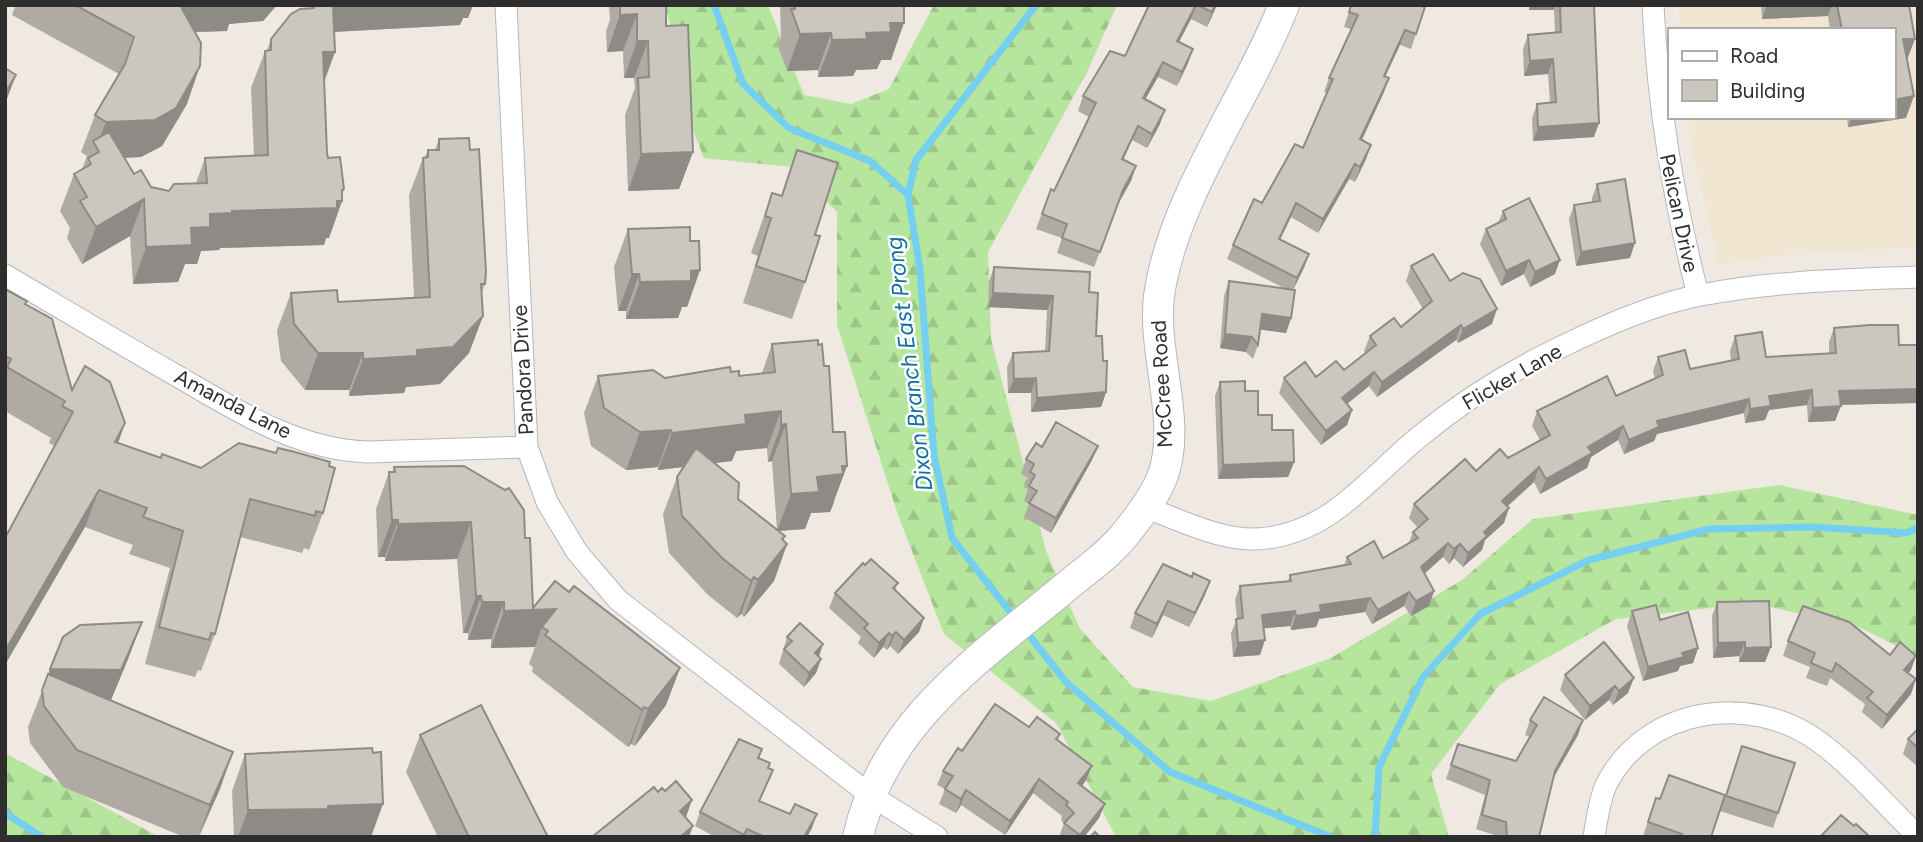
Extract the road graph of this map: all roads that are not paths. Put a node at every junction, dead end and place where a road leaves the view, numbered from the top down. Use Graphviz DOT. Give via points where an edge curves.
graph roads {
  1 [pos="506,5"];
  2 [pos="1284,5"];
  3 [pos="1653,5"];
  4 [pos="5,275"];
  5 [pos="1918,277"];
  6 [pos="1698,296"];
  7 [pos="527,447"];
  8 [pos="1145,507"];
  9 [pos="870,795"];
  10 [pos="1918,836"];
  11 [pos="858,837"];
  12 [pos="937,837"];
  13 [pos="1594,837"];
  1 -- 7 [label="street, Pandora Drive"];
  2 -- 8 [label="street, McCree Road" via="1168,250 1159,298 1158,350 1169,434 1164,475"];
  3 -- 6 [label="street, Pelican Drive" via="1664,147"];
  4 -- 7 [label="street, Amanda Lane" via="213,398 264,425 315,444 368,452"];
  5 -- 6 [label="street, Flicker Lane" via="1759,286"];
  6 -- 8 [label="street, Flicker Lane" via="1626,319 1557,349 1482,390 1419,437 1336,512 1304,528 1266,539 1219,534"];
  7 -- 9 [label="street, Pandora Drive" via="547,502 577,552 618,600"];
  8 -- 9 [label="street, McCree Road" via="1125,536 937,695 906,732"];
  9 -- 11 [label="street, McCree Road"];
  9 -- 12 [label="street, Pandora Drive"];
  10 -- 13 [label="street" via="1817,740 1778,719 1734,711 1692,716 1656,732 1626,756 1606,785"];
}
